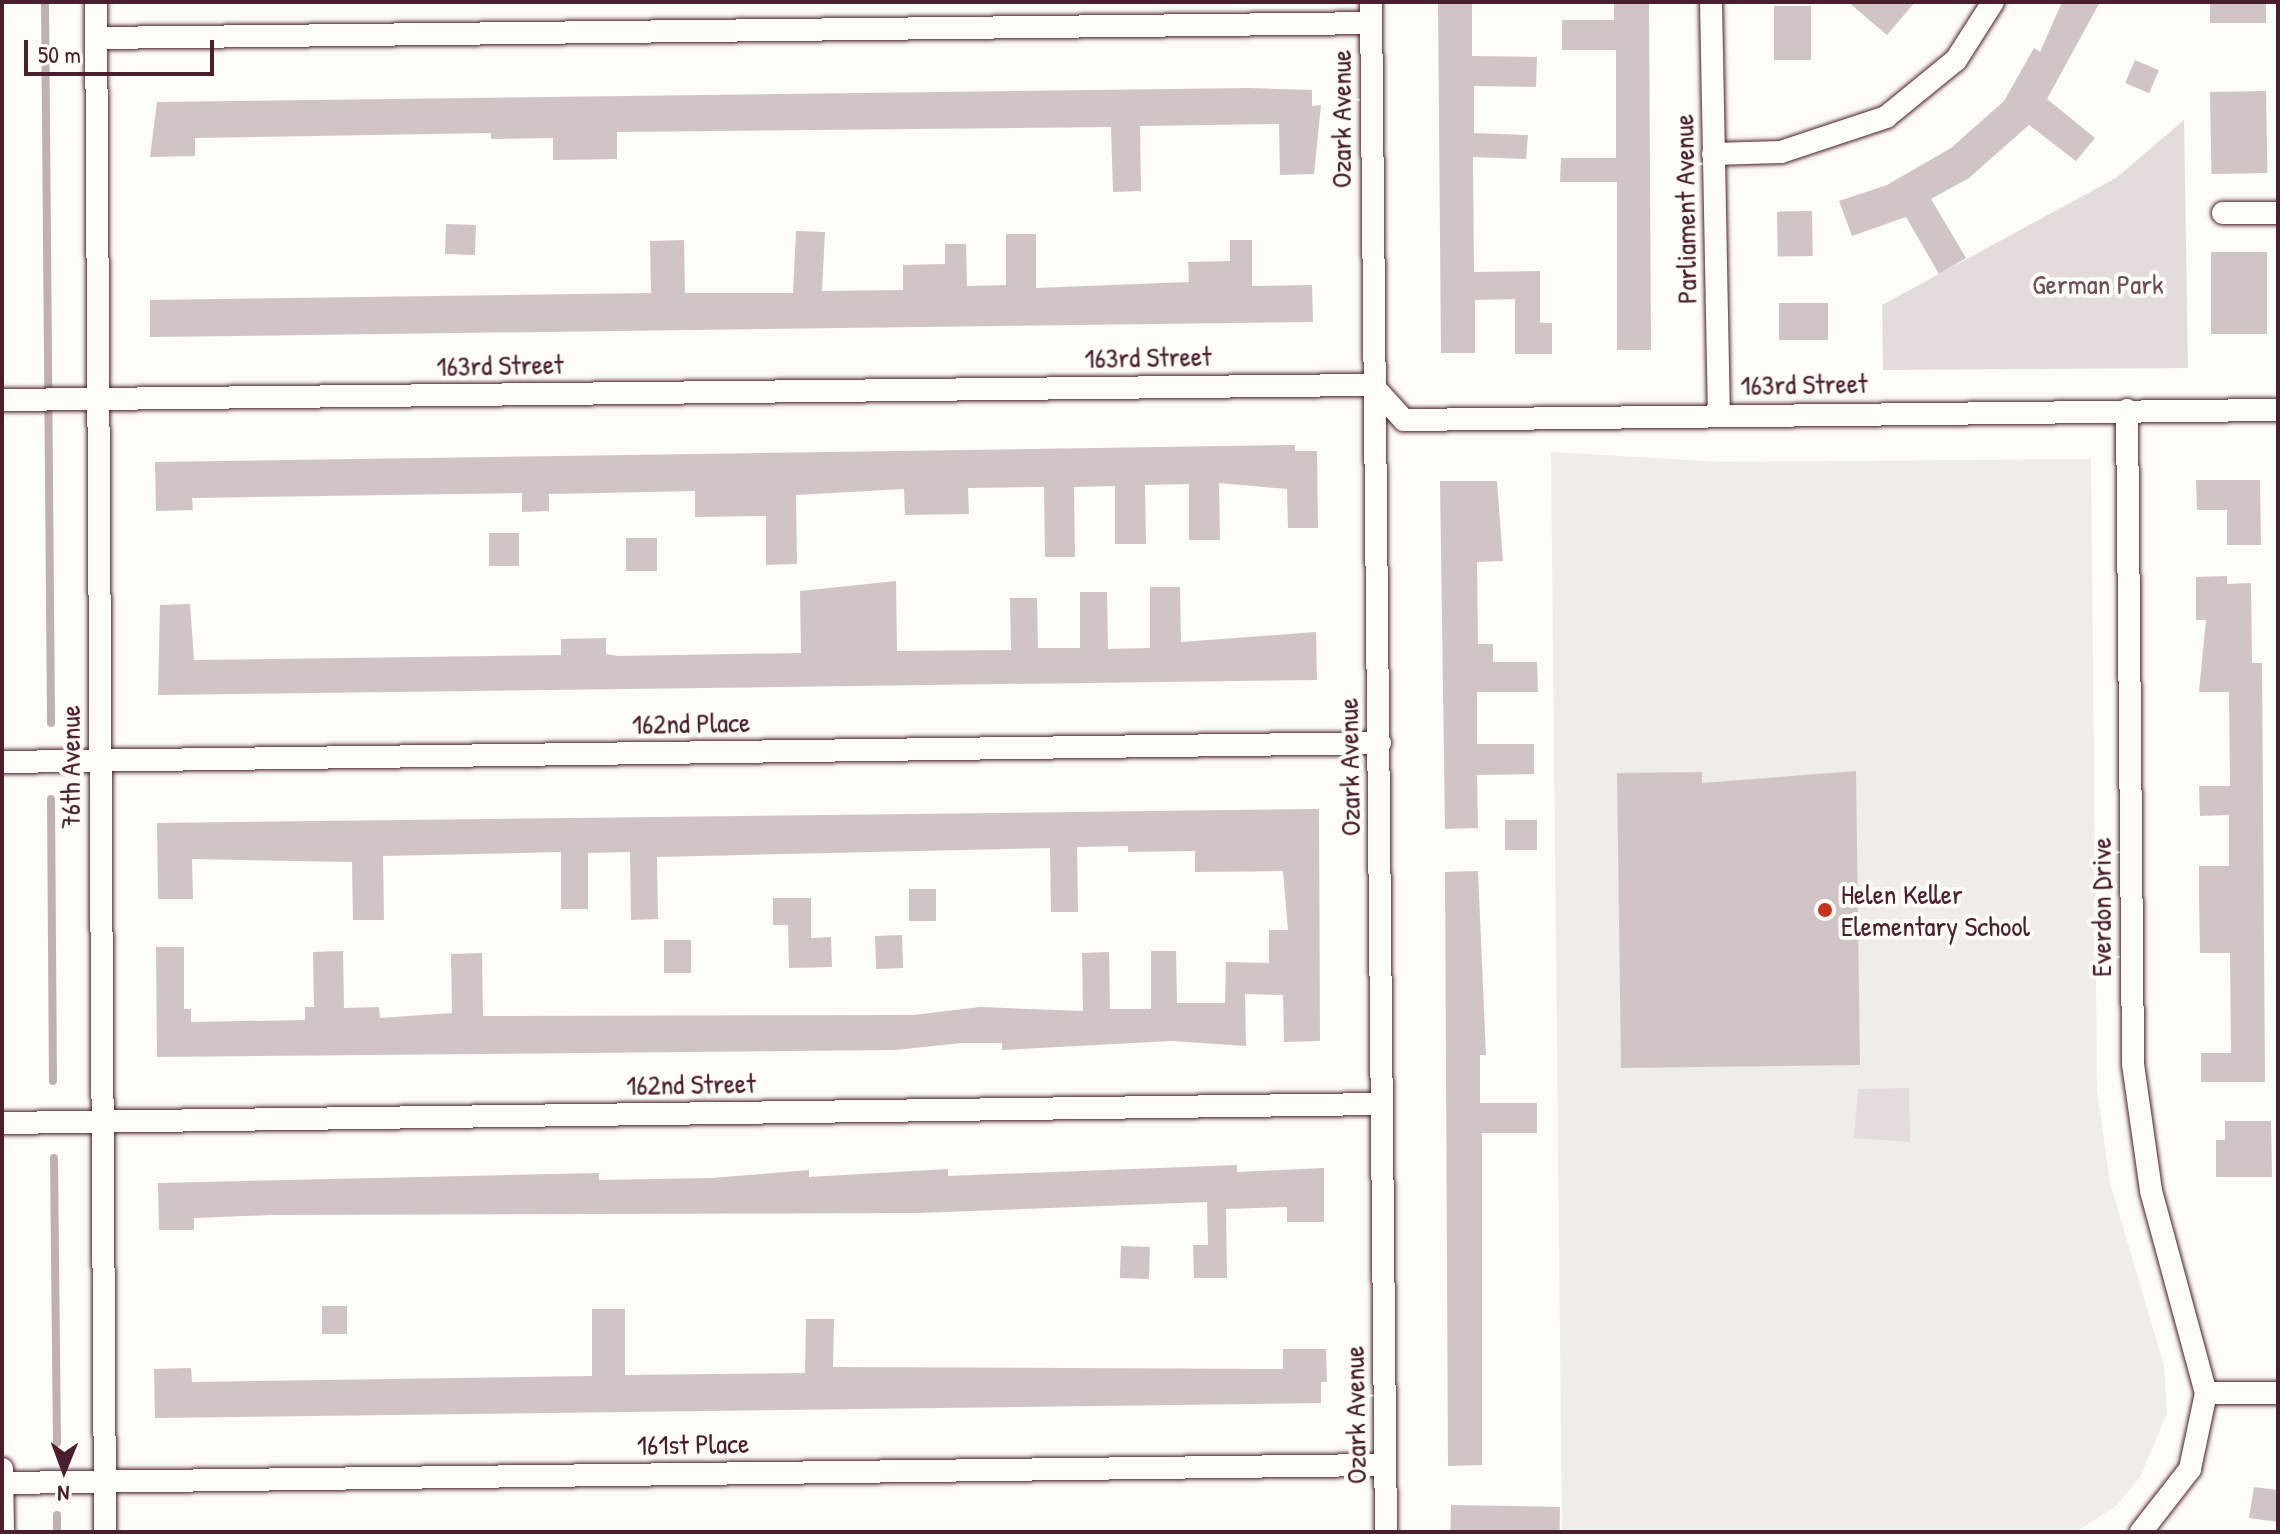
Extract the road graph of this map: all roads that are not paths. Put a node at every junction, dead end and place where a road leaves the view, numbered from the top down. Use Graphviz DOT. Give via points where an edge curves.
graph roads {
  1 [pos="96,2"];
  2 [pos="1711,2"];
  3 [pos="1993,2"];
  4 [pos="1371,12"];
  5 [pos="96,38"];
  6 [pos="1713,154"];
  7 [pos="2223,213"];
  8 [pos="2278,213"];
  9 [pos="1372,385"];
  10 [pos="97,399"];
  11 [pos="12,400"];
  12 [pos="2127,410"];
  13 [pos="2278,410"];
  14 [pos="1719,415"];
  15 [pos="1380,743"];
  16 [pos="100,761"];
  17 [pos="2,762"];
  18 [pos="1382,1104"];
  19 [pos="2,1123"];
  20 [pos="100,1123"];
  21 [pos="2206,1393"];
  22 [pos="2278,1393"];
  23 [pos="1385,1465"];
  24 [pos="2,1468"];
  25 [pos="104,1481"];
  26 [pos="2,1483"];
  27 [pos="3,1532"];
  28 [pos="105,1532"];
  29 [pos="1386,1532"];
  30 [pos="2141,1532"];
  1 -- 5 [label="street, 76th Avenue"];
  2 -- 6 [label="street, Parliament Avenue"];
  3 -- 6 [label="street" via="1956,60 1886,117 1781,152"];
  4 -- 5 [label="street"];
  4 -- 9 [label="street, Ozark Avenue"];
  5 -- 10 [label="street, 76th Avenue"];
  6 -- 14 [label="street, Parliament Avenue"];
  7 -- 8 [label="street"];
  9 -- 10 [label="street, 163rd Street"];
  9 -- 14 [label="street, 163rd Street" via="1404,420"];
  9 -- 15 [label="street, Ozark Avenue"];
  10 -- 11 [label="street, 163rd Street"];
  10 -- 16 [label="street, 76th Avenue"];
  12 -- 13 [label="street, 163rd Street"];
  12 -- 14 [label="street, 163rd Street"];
  12 -- 21 [label="street, Everdon Drive" via="2138,1125"];
  15 -- 16 [label="street, 162nd Place"];
  15 -- 18 [label="street, Ozark Avenue"];
  16 -- 17 [label="street, 162nd Place"];
  16 -- 20 [label="street, 76th Avenue"];
  18 -- 20 [label="street, 162nd Street"];
  18 -- 23 [label="street, Ozark Avenue"];
  19 -- 20 [label="street, 162nd Street"];
  20 -- 25 [label="street, 76th Avenue"];
  21 -- 22 [label="street"];
  21 -- 30 [label="street" via="2190,1469"];
  23 -- 25 [label="street, 161st Place"];
  23 -- 29 [label="street, Ozark Avenue"];
  24 -- 26 [label="street"];
  25 -- 26 [label="street, 161st Place"];
  25 -- 28 [label="street, 76th Avenue"];
  26 -- 27 [label="street"];
}
